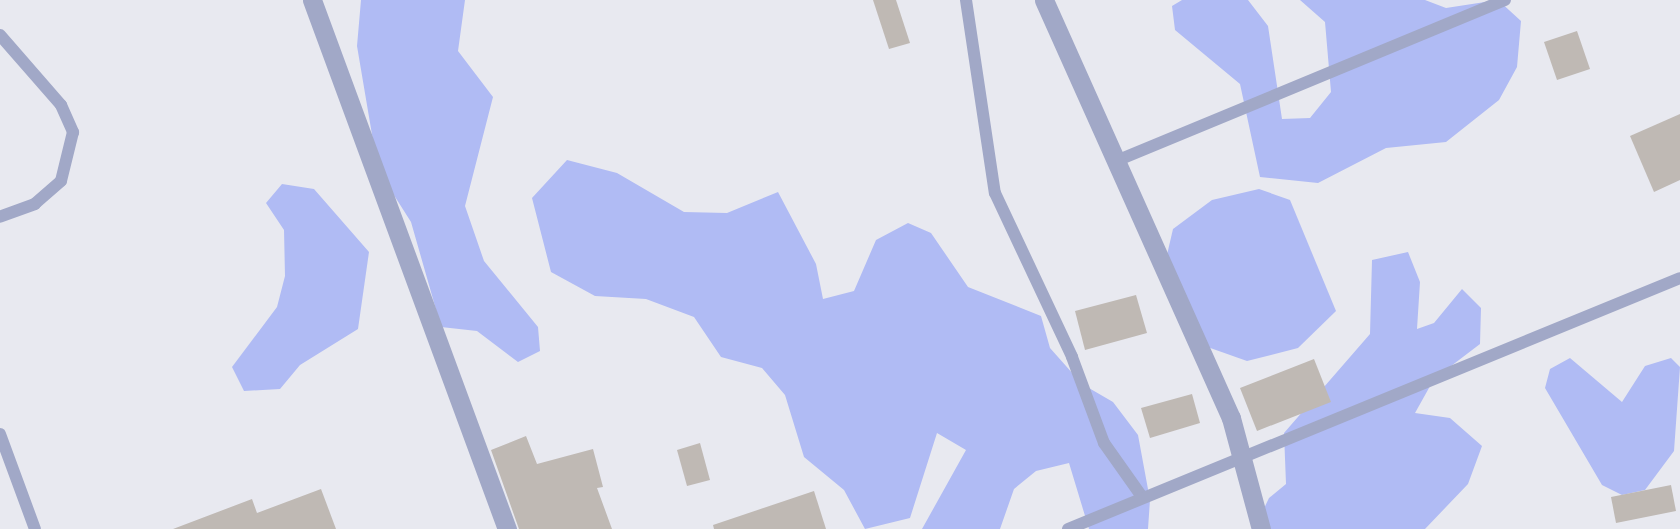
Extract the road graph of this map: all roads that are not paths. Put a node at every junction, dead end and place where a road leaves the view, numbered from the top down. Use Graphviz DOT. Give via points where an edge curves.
graph roads {
  1 [pos="312,0"];
  2 [pos="966,0"];
  3 [pos="1044,0"];
  4 [pos="1504,0"];
  5 [pos="0,36"];
  6 [pos="1116,161"];
  7 [pos="0,217"];
  8 [pos="1680,278"];
  9 [pos="0,434"];
  10 [pos="1242,458"];
  11 [pos="1143,498"];
  12 [pos="35,529"];
  13 [pos="508,529"];
  14 [pos="1068,529"];
  15 [pos="1261,529"];
  1 -- 13 [label="street"];
  2 -- 11 [label="lane" via="995,193 1072,357 1104,443"];
  3 -- 6 [label="street"];
  4 -- 6 [label="lane"];
  5 -- 7 [label="lane" via="61,105 73,132 61,181 35,204"];
  6 -- 10 [label="street" via="1231,418"];
  8 -- 10 [label="lane"];
  9 -- 12 [label="lane"];
  10 -- 11 [label="lane"];
  10 -- 15 [label="street"];
  11 -- 14 [label="lane"];
}
